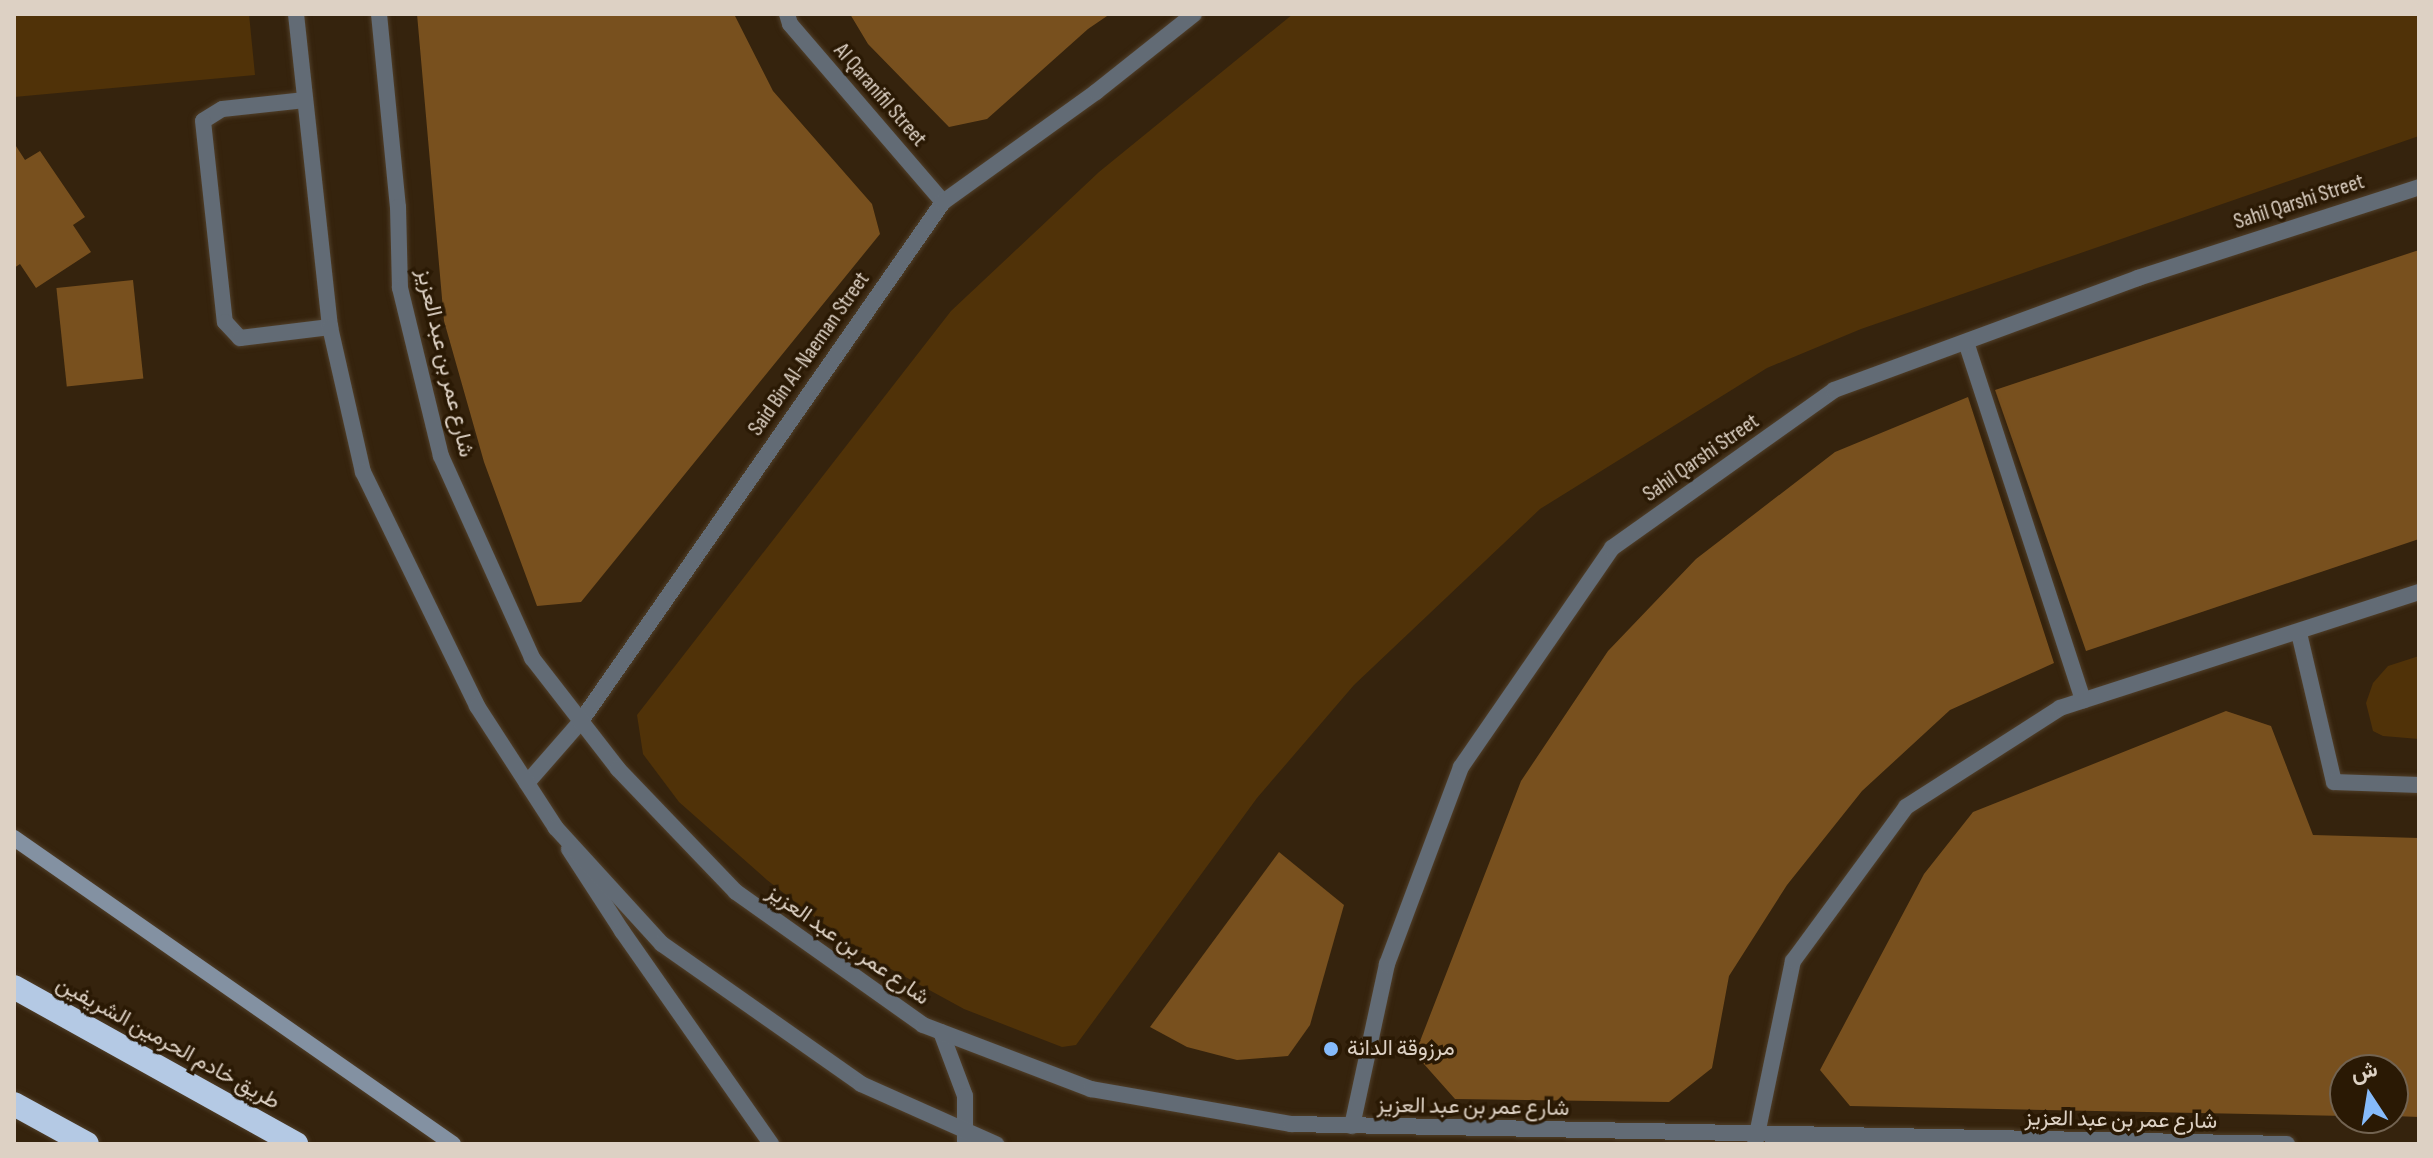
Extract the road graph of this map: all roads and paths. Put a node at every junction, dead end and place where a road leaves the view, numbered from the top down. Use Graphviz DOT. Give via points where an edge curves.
graph roads {
  1 [pos="296,14"];
  2 [pos="379,14"];
  3 [pos="787,14"];
  4 [pos="1194,14"];
  5 [pos="305,100"];
  6 [pos="2419,187"];
  7 [pos="943,202"];
  8 [pos="330,327"];
  9 [pos="1966,342"];
  10 [pos="2419,592"];
  11 [pos="2299,633"];
  12 [pos="2083,700"];
  13 [pos="581,721"];
  14 [pos="527,783"];
  15 [pos="2419,785"];
  16 [pos="556,828"];
  17 [pos="14,838"];
  18 [pos="14,987"];
  19 [pos="941,1032"];
  20 [pos="14,1104"];
  21 [pos="1352,1126"];
  22 [pos="966,1138"];
  23 [pos="1756,1140"];
  24 [pos="87,1144"];
  25 [pos="296,1144"];
  26 [pos="453,1144"];
  27 [pos="771,1144"];
  28 [pos="996,1144"];
  29 [pos="2287,1144"];
  1 -- 5 [label="street"];
  2 -- 13 [label="street, شارع عمر بن عبد العزيز" via="398,207 400,288 441,456 532,658"];
  3 -- 7 [label="street, Al Qaranifil Street" via="790,24"];
  4 -- 7 [label="street, Said Bin Al-Naeman Street"];
  5 -- 8 [label="street"];
  5 -- 8 [label="street" via="222,109 203,121 225,322 240,338"];
  6 -- 9 [label="street, Sahil Qarshi Street" via="2138,278"];
  7 -- 13 [label="street, Said Bin Al-Naeman Street"];
  8 -- 14 [label="street" via="363,472 477,706"];
  9 -- 12 [label="street"];
  9 -- 21 [label="street, Sahil Qarshi Street" via="1834,390 1612,548 1461,767 1387,964"];
  10 -- 11 [label="street"];
  11 -- 12 [label="street"];
  11 -- 15 [label="street" via="2334,782"];
  12 -- 23 [label="street" via="2060,708 1906,807 1793,961"];
  13 -- 14 [label="street, Said Bin Al-Naeman Street"];
  13 -- 19 [label="street, شارع عمر بن عبد العزيز" via="618,769 736,892 923,1025"];
  14 -- 16 [label="street"];
  16 -- 22 [label="street" via="662,944 861,1084"];
  16 -- 27 [label="street"];
  17 -- 26 [label="main road"];
  18 -- 25 [label="highway, طريق خادم الحرمين الشريفين"];
  19 -- 21 [label="street, شارع عمر بن عبد العزيز" via="1091,1089 1291,1124"];
  19 -- 22 [label="street" via="965,1096"];
  20 -- 24 [label="highway"];
  21 -- 23 [label="street, شارع عمر بن عبد العزيز"];
  22 -- 28 [label="street"];
  23 -- 29 [label="street, شارع عمر بن عبد العزيز"];
}
